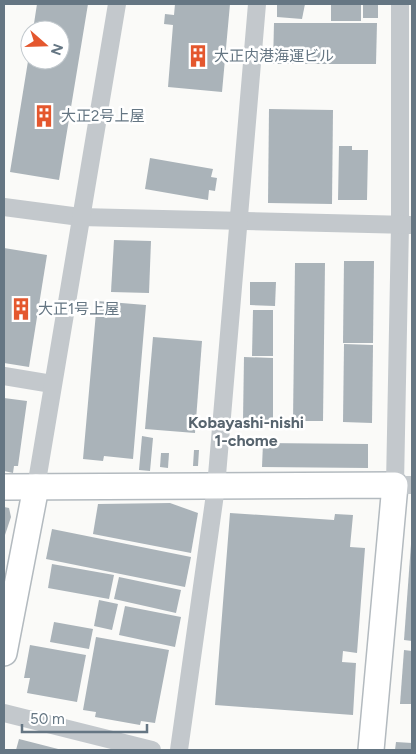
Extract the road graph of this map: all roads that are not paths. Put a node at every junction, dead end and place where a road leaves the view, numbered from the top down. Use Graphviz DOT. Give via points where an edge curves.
graph roads {
  1 [pos="117,4"];
  2 [pos="257,4"];
  3 [pos="400,4"];
  4 [pos="4,207"];
  5 [pos="80,217"];
  6 [pos="238,221"];
  7 [pos="406,225"];
  8 [pos="4,376"];
  9 [pos="52,384"];
  10 [pos="404,485"];
  11 [pos="36,486"];
  12 [pos="4,487"];
  13 [pos="216,487"];
  14 [pos="4,653"];
  15 [pos="4,713"];
  16 [pos="152,750"];
  17 [pos="180,750"];
  18 [pos="371,750"];
  1 -- 5 [label="street"];
  2 -- 6 [label="street"];
  3 -- 7 [label="street"];
  4 -- 5 [label="street"];
  5 -- 6 [label="street"];
  5 -- 9 [label="street"];
  6 -- 7 [label="street"];
  6 -- 13 [label="street"];
  7 -- 10 [label="street"];
  8 -- 9 [label="street"];
  9 -- 11 [label="street"];
  10 -- 13 [label="street"];
  10 -- 18 [label="street"];
  11 -- 12 [label="street"];
  11 -- 13 [label="street"];
  11 -- 14 [label="street"];
  13 -- 17 [label="street"];
  15 -- 16 [label="street"];
}
